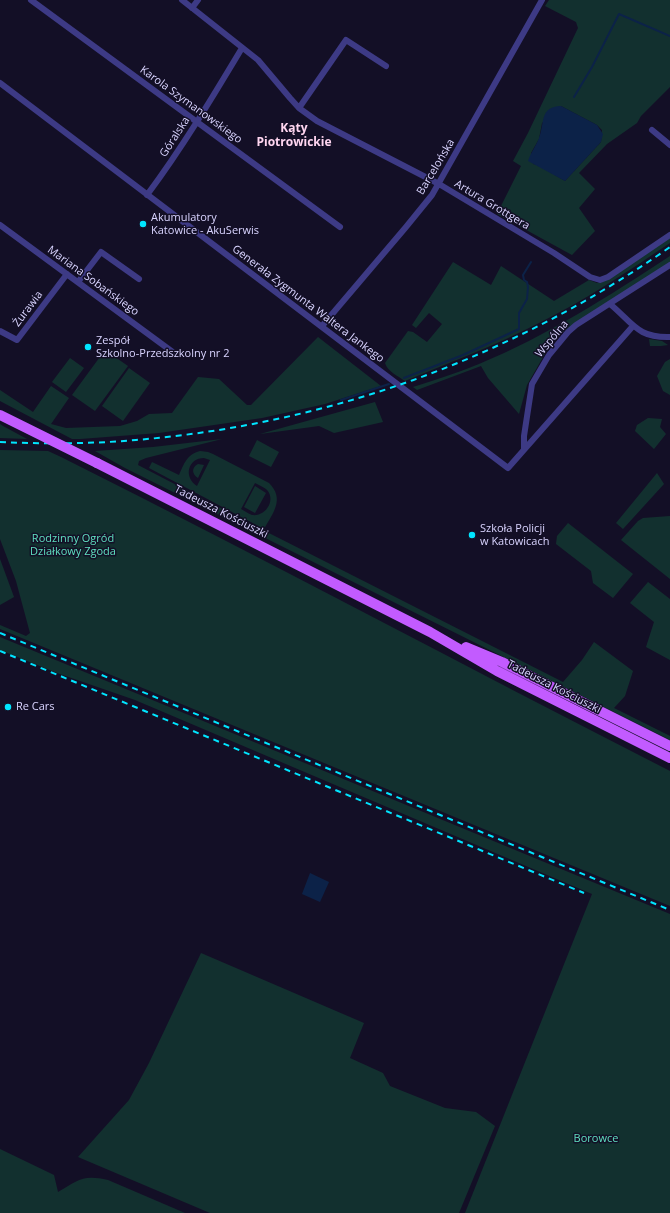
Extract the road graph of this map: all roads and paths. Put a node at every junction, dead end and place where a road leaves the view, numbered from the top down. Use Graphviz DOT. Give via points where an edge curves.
graph roads {
  1 [pos="31,0"];
  2 [pos="182,0"];
  3 [pos="198,0"];
  4 [pos="542,0"];
  5 [pos="192,8"];
  6 [pos="242,48"];
  7 [pos="386,66"];
  8 [pos="0,83"];
  9 [pos="299,108"];
  10 [pos="197,122"];
  11 [pos="652,130"];
  12 [pos="670,145"];
  13 [pos="439,184"];
  14 [pos="147,195"];
  15 [pos="0,225"];
  16 [pos="340,227"];
  17 [pos="670,235"];
  18 [pos="670,265"];
  19 [pos="67,274"];
  20 [pos="139,279"];
  21 [pos="78,282"];
  22 [pos="610,304"];
  23 [pos="322,326"];
  24 [pos="633,326"];
  25 [pos="0,331"];
  26 [pos="670,337"];
  27 [pos="174,353"];
  28 [pos="0,415"];
  29 [pos="524,449"];
  30 [pos="430,632"];
  31 [pos="670,746"];
  32 [pos="670,758"];
  1 -- 10 [label="street, Karola Szymanowskiego"];
  2 -- 5 [label="street, Artura Grottgera"];
  3 -- 5 [label="street"];
  4 -- 13 [label="street, Barcelońska"];
  5 -- 6 [label="street, Artura Grottgera"];
  6 -- 9 [label="street, Artura Grottgera" via="266,69"];
  6 -- 10 [label="street, Góralska"];
  7 -- 9 [label="street" via="346,40"];
  8 -- 14 [label="street, Generała Zygmunta Waltera Jankego"];
  9 -- 13 [label="street, Artura Grottgera" via="317,121"];
  10 -- 14 [label="street, Góralska"];
  10 -- 16 [label="street, Karola Szymanowskiego"];
  11 -- 12 [label="street"];
  13 -- 17 [label="street, Artura Grottgera" via="590,277 600,280"];
  13 -- 23 [label="street, Barcelońska"];
  14 -- 23 [label="street, Generała Zygmunta Waltera Jankego"];
  15 -- 19 [label="street, Mariana Sobańskiego"];
  18 -- 22 [label="street, Wspólna"];
  19 -- 21 [label="street, Mariana Sobańskiego"];
  19 -- 25 [label="street, Żurawia" via="17,340"];
  20 -- 21 [label="street" via="102,252"];
  21 -- 27 [label="street, Mariana Sobańskiego"];
  22 -- 24 [label="street"];
  22 -- 29 [label="street, Wspólna" via="576,325 549,355 532,384"];
  23 -- 29 [label="street, Generała Zygmunta Waltera Jankego" via="508,468"];
  24 -- 26 [label="street" via="652,336"];
  24 -- 29 [label="street"];
  28 -- 30 [label="main road, Tadeusza Kościuszki, bridge"];
  30 -- 31 [label="main road, Tadeusza Kościuszki" via="502,662"];
  30 -- 32 [label="main road, Tadeusza Kościuszki" via="497,671"];
}
